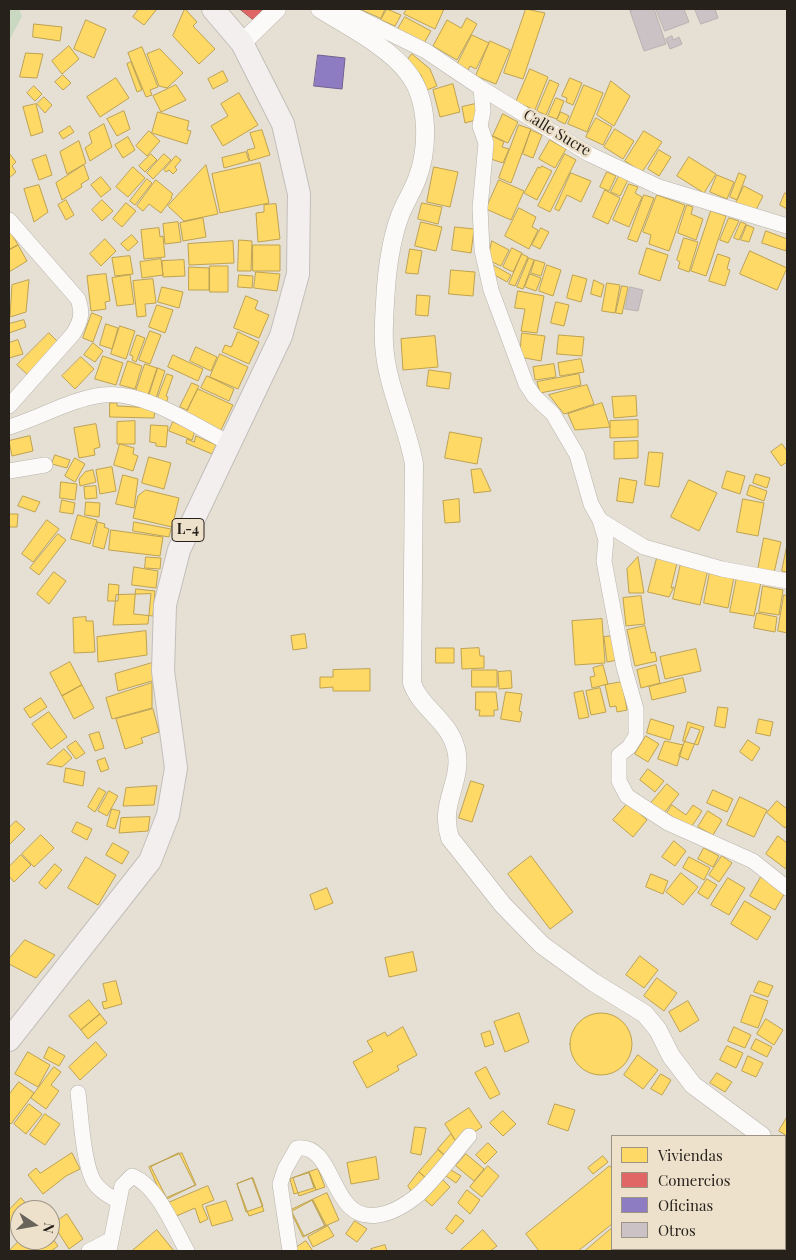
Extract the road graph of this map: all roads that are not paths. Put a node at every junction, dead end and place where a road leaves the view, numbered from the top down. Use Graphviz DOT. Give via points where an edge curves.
graph roads {
  1 [pos="213,9"];
  2 [pos="278,9"];
  3 [pos="320,9"];
  4 [pos="341,9"];
  5 [pos="242,42"];
  6 [pos="481,88"];
  7 [pos="9,220"];
  8 [pos="787,226"];
  9 [pos="9,406"];
  10 [pos="9,427"];
  11 [pos="229,443"];
  12 [pos="45,465"];
  13 [pos="9,471"];
  14 [pos="600,520"];
  15 [pos="787,581"];
  16 [pos="787,888"];
  17 [pos="9,1040"];
  18 [pos="78,1093"];
  19 [pos="761,1135"];
  20 [pos="469,1136"];
  21 [pos="118,1201"];
  22 [pos="110,1246"];
  23 [pos="89,1251"];
  24 [pos="187,1251"];
  25 [pos="290,1251"];
  1 -- 5 [label="main road, L-4"];
  2 -- 5 [label="street"];
  3 -- 19 [label="street" via="392,57 409,74 423,113 426,137 422,168 392,239 384,344 394,396 414,464 412,683 414,691 446,728 457,755 446,811 450,838 503,905 542,945 645,1014 693,1085"];
  4 -- 6 [label="street, Calle Sucre" via="426,51"];
  5 -- 11 [label="main road, L-4" via="283,124 299,194 298,274 281,336"];
  6 -- 8 [label="street, Calle Sucre" via="589,154 659,187"];
  6 -- 14 [label="street" via="483,111 480,126 486,143 480,208 482,250 491,290 526,384 553,414 577,455 591,504"];
  7 -- 9 [label="street" via="78,299 82,311 73,334"];
  10 -- 11 [label="street" via="86,399 131,395"];
  11 -- 17 [label="main road, L-4" via="179,550 165,605 163,671 176,768 168,815 150,861"];
  12 -- 13 [label="street"];
  14 -- 15 [label="street" via="644,547 722,570"];
  14 -- 16 [label="street" via="606,540 606,571 624,667 636,709 636,736 630,747 619,755 619,781 627,796 668,824 753,861"];
  18 -- 21 [label="street" via="86,1154 94,1181 105,1194"];
  20 -- 25 [label="street" via="418,1194 391,1213 371,1216 357,1212 345,1203 317,1153 306,1146 297,1148 280,1184"];
  21 -- 22 [label="street"];
  21 -- 24 [label="street" via="122,1186 132,1176 142,1180 152,1191"];
  22 -- 23 [label="street"];
}
